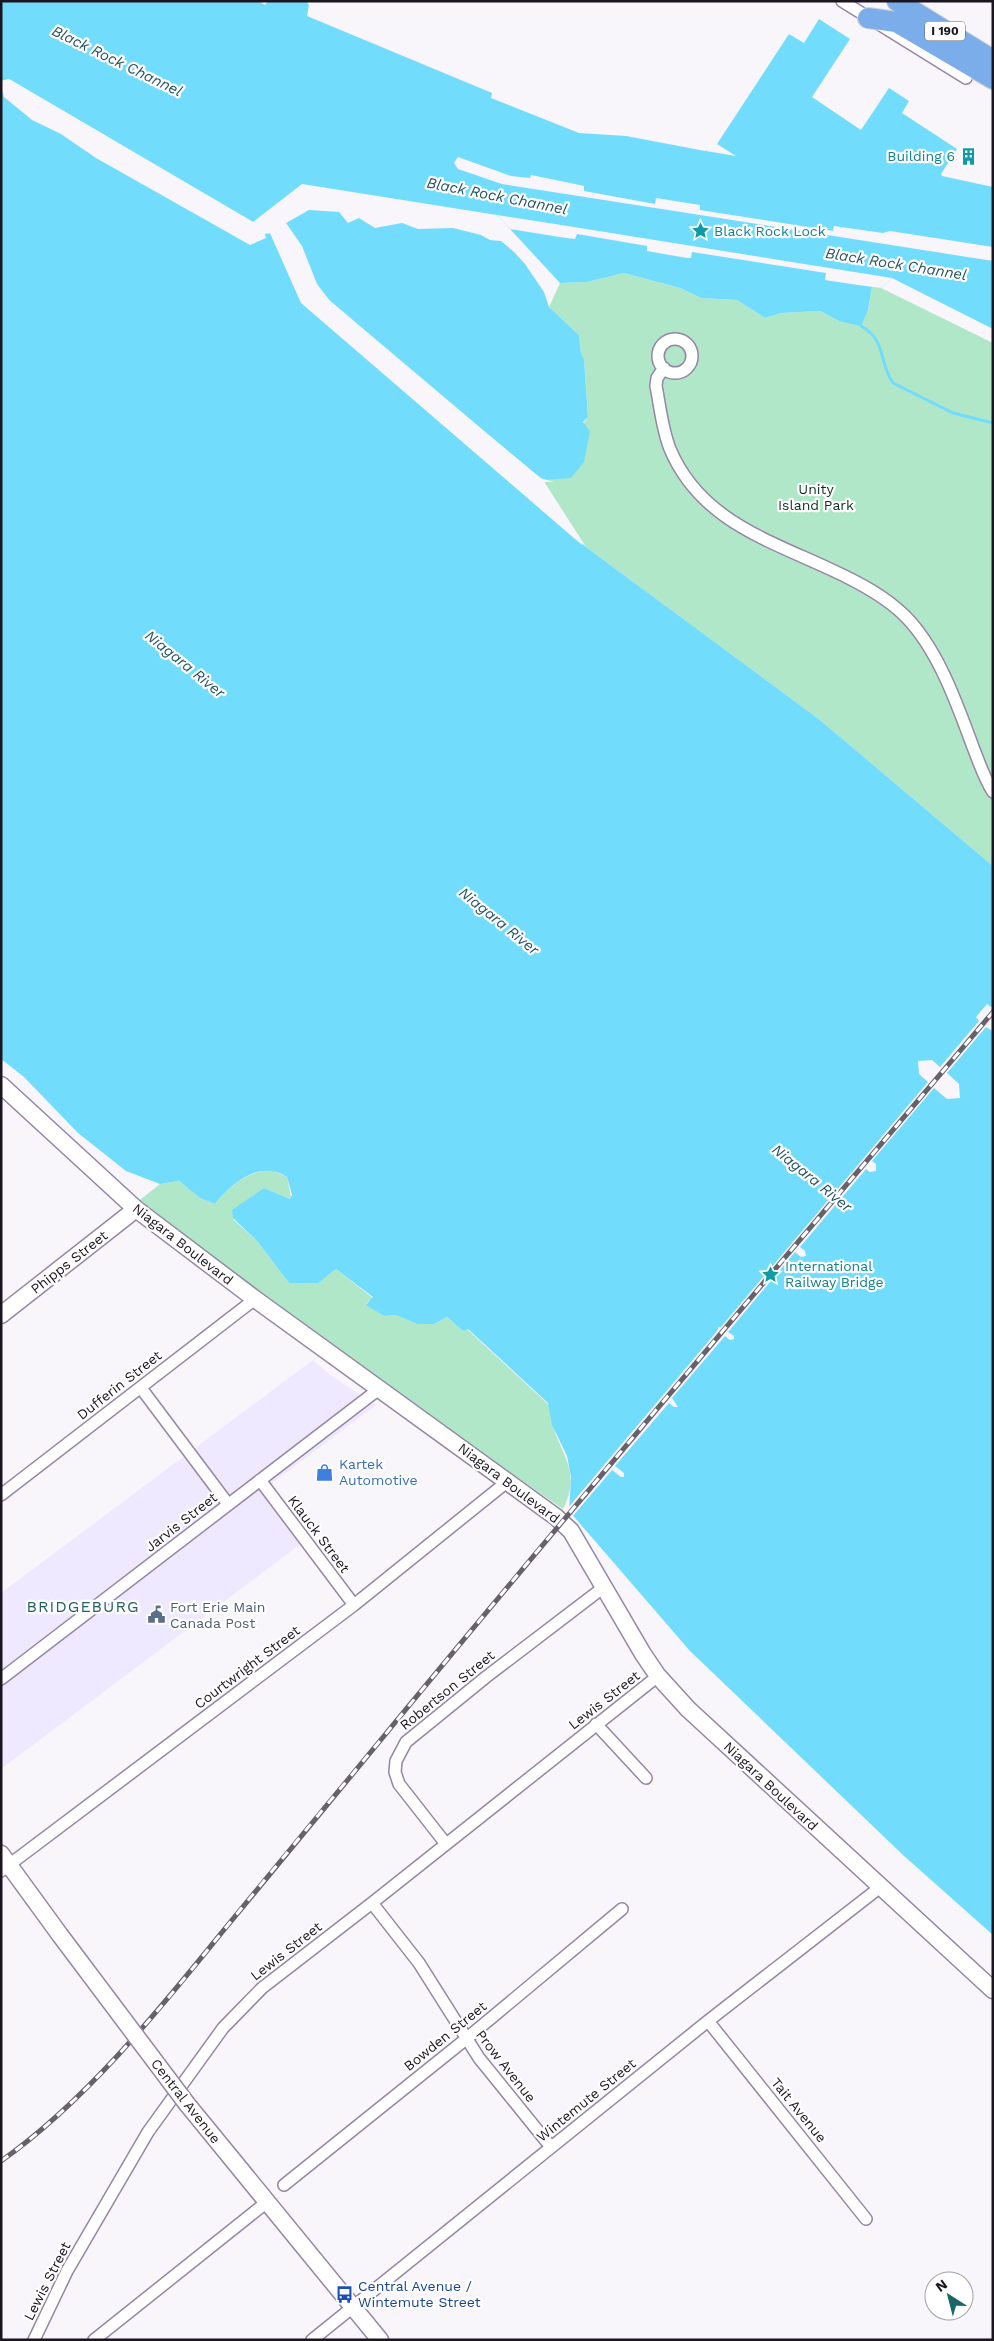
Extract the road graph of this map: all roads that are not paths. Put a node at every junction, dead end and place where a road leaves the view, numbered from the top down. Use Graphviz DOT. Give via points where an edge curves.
graph roads {
  1 [pos="842,1"];
  2 [pos="898,1"];
  3 [pos="918,1"];
  4 [pos="868,18"];
  5 [pos="993,45"];
  6 [pos="993,60"];
  7 [pos="966,78"];
  8 [pos="993,79"];
  9 [pos="664,368"];
  10 [pos="993,792"];
  11 [pos="1,1085"];
  12 [pos="136,1209"];
  13 [pos="255,1299"];
  14 [pos="1,1315"];
  15 [pos="140,1388"];
  16 [pos="379,1389"];
  17 [pos="260,1480"];
  18 [pos="508,1481"];
  19 [pos="1,1495"];
  20 [pos="228,1504"];
  21 [pos="604,1586"];
  22 [pos="354,1605"];
  23 [pos="658,1676"];
  24 [pos="1,1679"];
  25 [pos="596,1724"];
  26 [pos="646,1778"];
  27 [pos="446,1844"];
  28 [pos="4,1863"];
  29 [pos="879,1885"];
  30 [pos="372,1903"];
  31 [pos="622,1909"];
  32 [pos="993,1990"];
  33 [pos="708,2021"];
  34 [pos="466,2039"];
  35 [pos="551,2147"];
  36 [pos="284,2185"];
  37 [pos="266,2202"];
  38 [pos="866,2218"];
  39 [pos="354,2306"];
  40 [pos="34,2340"];
  41 [pos="94,2340"];
  42 [pos="312,2340"];
  43 [pos="380,2340"];
  1 -- 4 [label="street"];
  2 -- 6 [label="highway, I 190"];
  3 -- 5 [label="highway, I 190"];
  4 -- 7 [label="street"];
  4 -- 8 [label="highway" via="896,22"];
  9 -- 10 [label="street" via="656,386 665,433 673,456 686,477 730,521 858,582 905,616 926,643 955,700"];
  11 -- 12 [label="main road, Niagara Boulevard"];
  12 -- 13 [label="main road, Niagara Boulevard"];
  12 -- 14 [label="main road, Phipps Street"];
  13 -- 15 [label="street, Dufferin Street"];
  13 -- 16 [label="main road, Niagara Boulevard"];
  15 -- 19 [label="street, Dufferin Street"];
  15 -- 20 [label="street"];
  16 -- 17 [label="street, Jarvis Street"];
  16 -- 18 [label="main road, Niagara Boulevard"];
  17 -- 20 [label="street, Jarvis Street"];
  17 -- 22 [label="street, Klauck Street"];
  18 -- 21 [label="main road, Niagara Boulevard" via="571,1531"];
  18 -- 22 [label="street, Courtwright Street"];
  20 -- 24 [label="street, Jarvis Street"];
  21 -- 23 [label="main road, Niagara Boulevard"];
  21 -- 27 [label="street, Robertson Street" via="406,1742 394,1772 399,1784"];
  22 -- 28 [label="street, Courtwright Street"];
  23 -- 25 [label="street, Lewis Street"];
  23 -- 29 [label="main road, Niagara Boulevard" via="688,1709"];
  25 -- 26 [label="street"];
  25 -- 27 [label="street, Lewis Street"];
  27 -- 30 [label="street, Lewis Street"];
  28 -- 37 [label="main road, Central Avenue, bridge" via="187,2104"];
  29 -- 32 [label="main road, Niagara Boulevard"];
  29 -- 33 [label="street, Wintemute Street"];
  30 -- 34 [label="street, Prow Avenue" via="429,1978"];
  30 -- 40 [label="street, Lewis Street" via="262,1988 223,2028 148,2132 67,2271"];
  31 -- 34 [label="street, Bowden Street"];
  33 -- 35 [label="street, Wintemute Street"];
  33 -- 38 [label="street, Tait Avenue"];
  34 -- 35 [label="street, Prow Avenue"];
  34 -- 36 [label="street, Bowden Street"];
  35 -- 39 [label="street, Wintemute Street"];
  37 -- 39 [label="main road, Central Avenue"];
  37 -- 41 [label="street"];
  39 -- 42 [label="street, Wintemute Street"];
  39 -- 43 [label="main road, Central Avenue"];
}
